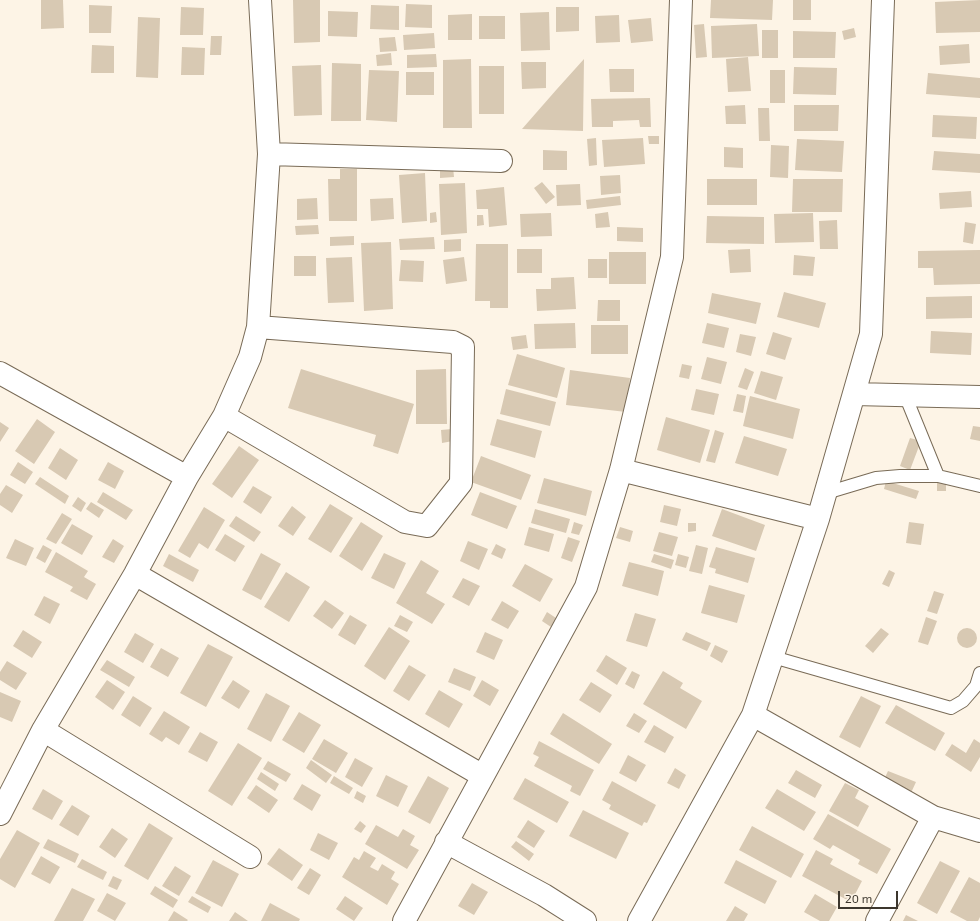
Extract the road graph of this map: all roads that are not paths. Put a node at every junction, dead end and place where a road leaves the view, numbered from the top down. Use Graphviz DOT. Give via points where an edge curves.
graph roads {
  1 [pos="260,0"];
  2 [pos="681,0"];
  3 [pos="883,0"];
  4 [pos="269,154"];
  5 [pos="501,161"];
  6 [pos="258,327"];
  7 [pos="0,373"];
  8 [pos="854,394"];
  9 [pos="905,395"];
  10 [pos="980,397"];
  11 [pos="224,416"];
  12 [pos="621,470"];
  13 [pos="938,476"];
  14 [pos="187,477"];
  15 [pos="980,486"];
  16 [pos="826,492"];
  17 [pos="818,520"];
  18 [pos="135,574"];
  19 [pos="773,657"];
  20 [pos="980,673"];
  21 [pos="753,715"];
  22 [pos="43,730"];
  23 [pos="483,776"];
  24 [pos="0,814"];
  25 [pos="933,817"];
  26 [pos="980,832"];
  27 [pos="446,842"];
  28 [pos="250,857"];
  29 [pos="404,921"];
  30 [pos="586,921"];
  31 [pos="639,921"];
  32 [pos="877,921"];
  1 -- 4 [label="street"];
  2 -- 12 [label="street" via="672,257"];
  3 -- 8 [label="street" via="872,334"];
  4 -- 5 [label="street"];
  4 -- 6 [label="street"];
  6 -- 11 [label="street" via="250,357"];
  6 -- 11 [label="street" via="452,342 463,347 461,483 428,526 405,522"];
  7 -- 14 [label="street"];
  8 -- 9 [label="street"];
  8 -- 16 [label="street"];
  9 -- 10 [label="street"];
  9 -- 13 [label="lane"];
  11 -- 14 [label="street"];
  12 -- 17 [label="street"];
  12 -- 23 [label="street" via="586,587"];
  13 -- 15 [label="lane"];
  13 -- 16 [label="lane" via="876,478"];
  14 -- 18 [label="street"];
  16 -- 17 [label="street"];
  17 -- 19 [label="street"];
  18 -- 22 [label="street"];
  18 -- 23 [label="street"];
  19 -- 20 [label="lane" via="950,708 963,701 976,686"];
  19 -- 21 [label="street"];
  21 -- 25 [label="street"];
  21 -- 31 [label="street"];
  22 -- 24 [label="street"];
  22 -- 28 [label="street"];
  23 -- 27 [label="street"];
  25 -- 26 [label="street"];
  25 -- 32 [label="street"];
  27 -- 29 [label="street"];
  27 -- 30 [label="street" via="544,895"];
}
